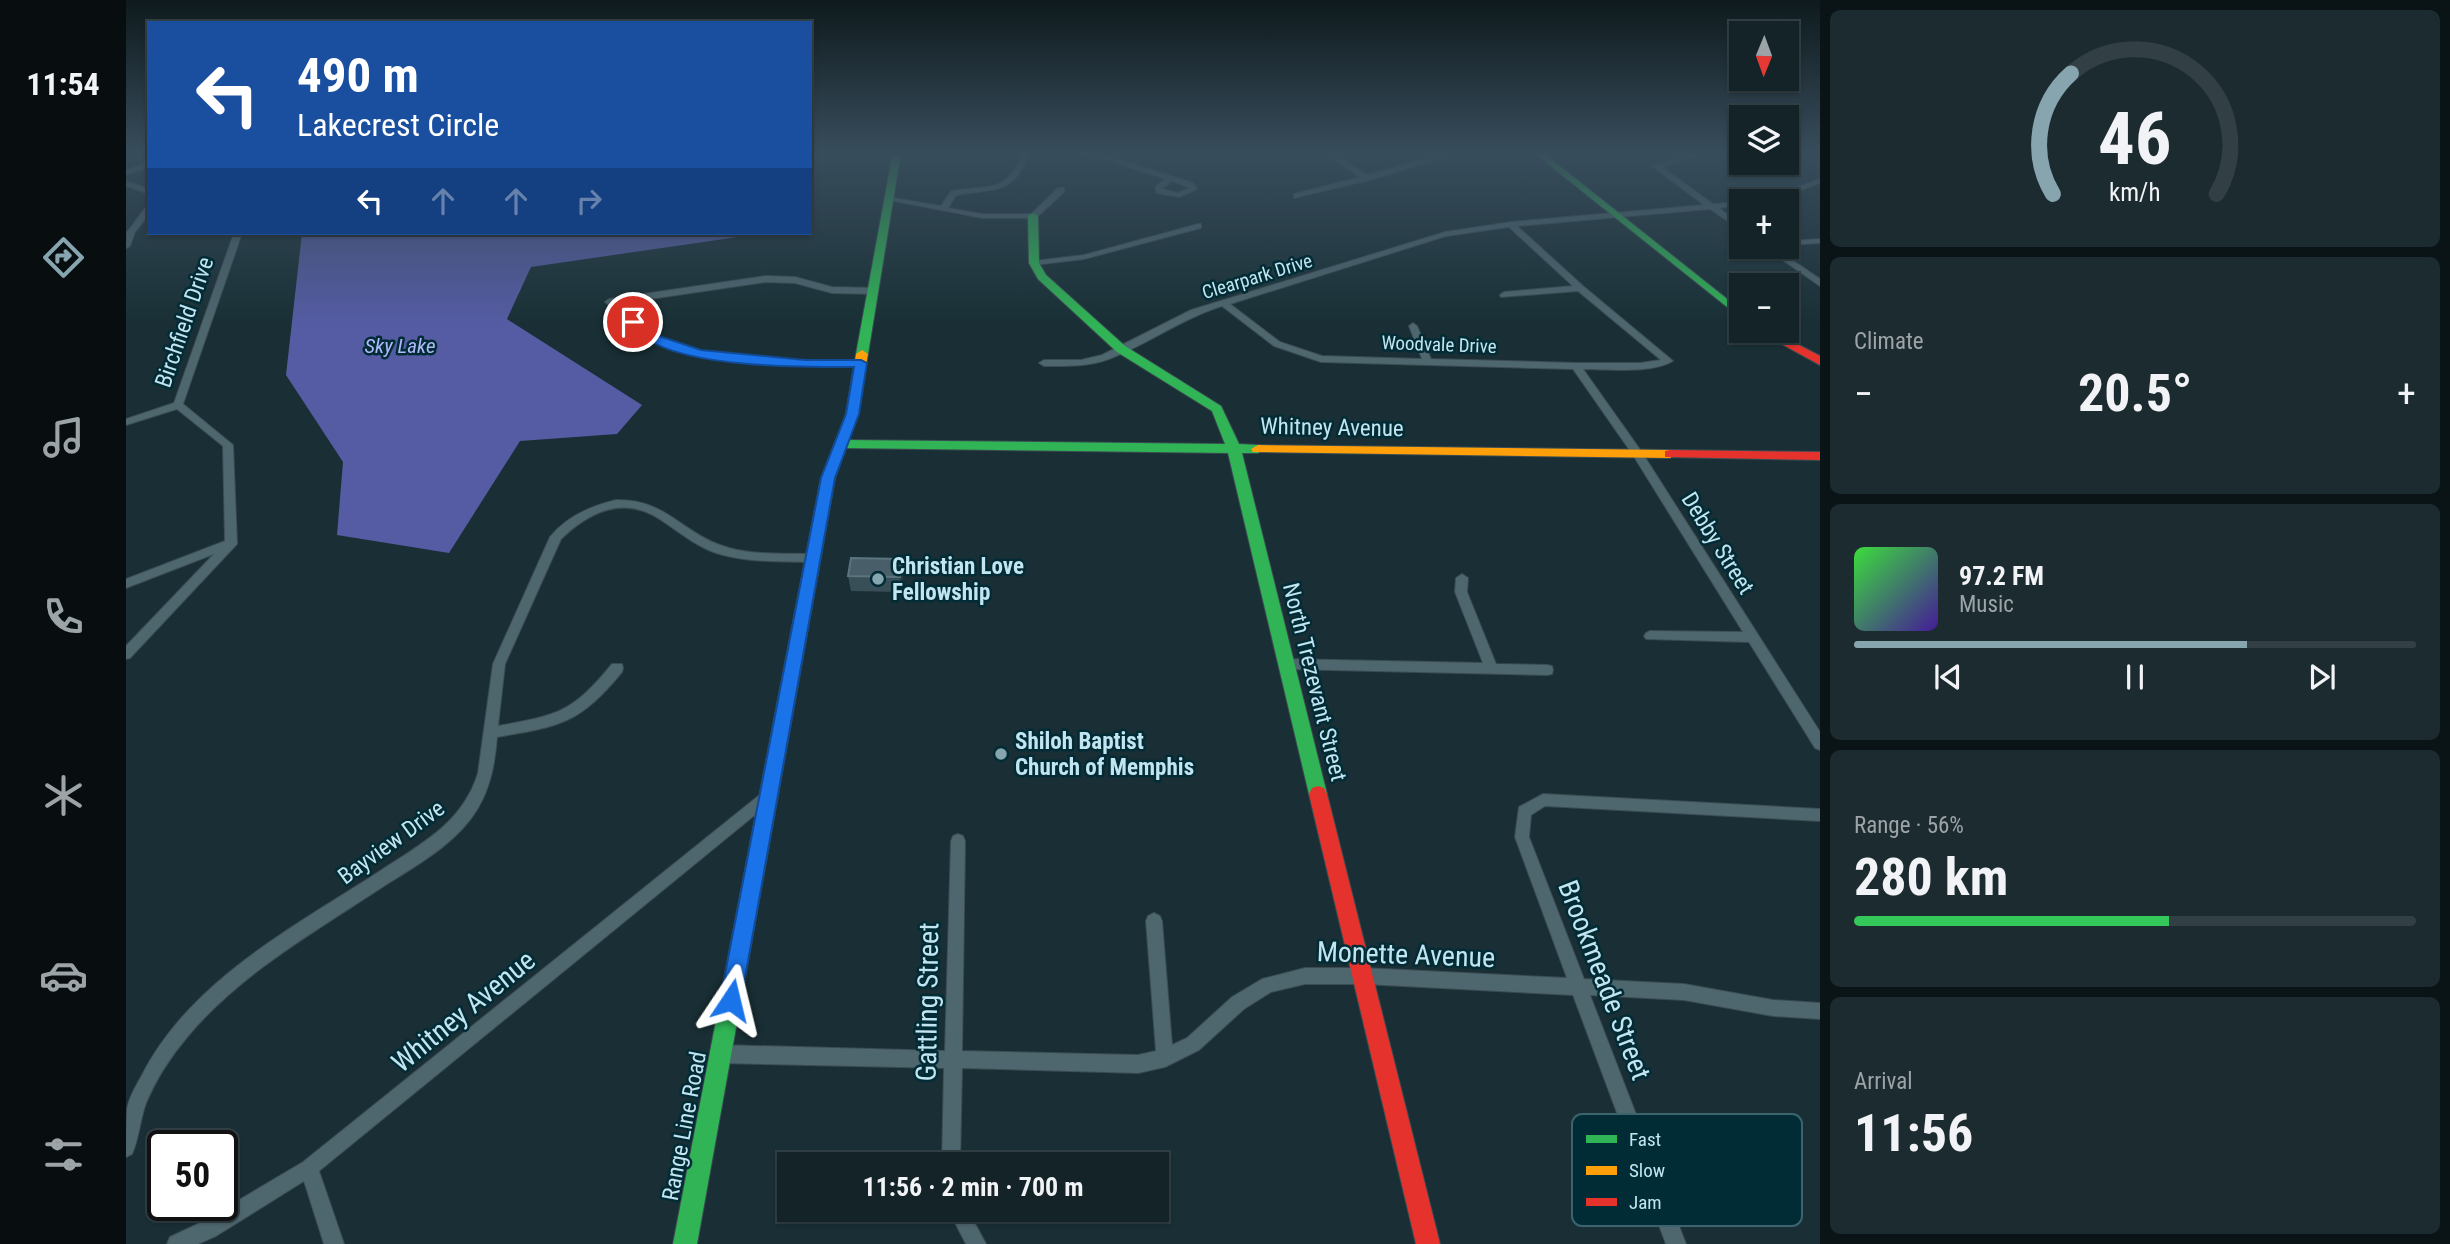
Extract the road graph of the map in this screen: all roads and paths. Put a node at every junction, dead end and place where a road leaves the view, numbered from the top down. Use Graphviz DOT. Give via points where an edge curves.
graph roads {
  1 [pos="886,210"];
  2 [pos="949,210"];
  3 [pos="1039,210"];
  4 [pos="1610,210"];
  5 [pos="1685,210"];
  6 [pos="147,212"];
  7 [pos="1616,215"];
  8 [pos="1033,216"];
  9 [pos="1511,224"];
  10 [pos="1198,226"];
  11 [pos="237,235"];
  12 [pos="1820,241"];
  13 [pos="1799,242"];
  14 [pos="126,246"];
  15 [pos="1785,259"];
  16 [pos="1034,263"];
  17 [pos="1820,283"];
  18 [pos="1580,288"];
  19 [pos="874,291"];
  20 [pos="1504,295"];
  21 [pos="1224,303"];
  22 [pos="1729,305"];
  23 [pos="1413,326"];
  24 [pos="1786,343"];
  25 [pos="1121,349"];
  26 [pos="1427,360"];
  27 [pos="1820,361"];
  28 [pos="861,363"];
  29 [pos="1044,363"];
  30 [pos="1576,366"];
  31 [pos="178,405"];
  32 [pos="126,422"];
  33 [pos="843,444"];
  34 [pos="1234,449"];
  35 [pos="1637,453"];
  36 [pos="1820,456"];
  37 [pos="586,513"];
  38 [pos="231,544"];
  39 [pos="812,558"];
  40 [pos="1462,578"];
  41 [pos="126,584"];
  42 [pos="1650,636"];
  43 [pos="1752,637"];
  44 [pos="126,654"];
  45 [pos="1286,664"];
  46 [pos="617,668"];
  47 [pos="1492,669"];
  48 [pos="1547,670"];
  49 [pos="489,733"];
  50 [pos="1820,744"];
  51 [pos="767,797"];
  52 [pos="1524,812"];
  53 [pos="1820,815"];
  54 [pos="958,841"];
  55 [pos="1154,921"];
  56 [pos="1364,976"];
  57 [pos="1580,987"];
  58 [pos="1820,1011"];
  59 [pos="721,1054"];
  60 [pos="1165,1058"];
  61 [pos="954,1060"];
  62 [pos="1627,1114"];
  63 [pos="126,1148"];
  64 [pos="951,1152"];
  65 [pos="309,1168"];
  66 [pos="964,1222"];
  67 [pos="1669,1226"];
  68 [pos="177,1244"];
  69 [pos="334,1244"];
  70 [pos="685,1244"];
  71 [pos="976,1244"];
  72 [pos="1428,1244"];
  73 [pos="1676,1244"];
  1 -- 19 [label="main road, Range Line Road"];
  2 -- 8 [label="street" via="982,216"];
  3 -- 8 [label="street"];
  4 -- 7 [label="main road"];
  5 -- 7 [label="street, Clearpark Drive"];
  6 -- 14 [label="street"];
  7 -- 9 [label="street, Clearpark Drive"];
  7 -- 22 [label="main road"];
  8 -- 16 [label="main road"];
  9 -- 18 [label="street"];
  9 -- 21 [label="street, Clearpark Drive" via="1445,234"];
  10 -- 16 [label="street" via="1084,257"];
  11 -- 31 [label="street, Birchfield Drive"];
  12 -- 13 [label="street"];
  15 -- 17 [label="street"];
  16 -- 25 [label="main road, North Trezevant Street" via="1042,277"];
  18 -- 20 [label="street"];
  18 -- 30 [label="street, Woodvale Drive" via="1668,361"];
  19 -- 28 [label="main road, Range Line Road"];
  19 -- 28 [label="street" via="832,290 788,279 766,279 609,302 655,339 676,348 747,359"];
  21 -- 25 [label="street, Clearpark Drive"];
  21 -- 26 [label="street, Woodvale Drive" via="1277,344 1298,353 1321,359"];
  23 -- 26 [label="street"];
  24 -- 27 [label="main road"];
  25 -- 29 [label="street, Clearpark Drive" via="1081,363"];
  25 -- 34 [label="main road, North Trezevant Street" via="1217,409"];
  26 -- 30 [label="street, Woodvale Drive"];
  28 -- 33 [label="main road, Range Line Road"];
  30 -- 35 [label="street, Debby Street"];
  31 -- 32 [label="street"];
  31 -- 38 [label="street, Birchfield Drive" via="228,445"];
  33 -- 34 [label="main road, Whitney Avenue"];
  33 -- 39 [label="main road, Range Line Road" via="828,478"];
  34 -- 35 [label="main road, Whitney Avenue"];
  34 -- 45 [label="main road, North Trezevant Street"];
  35 -- 36 [label="main road, Whitney Avenue"];
  35 -- 43 [label="street, Debby Street"];
  37 -- 39 [label="street" via="608,505 643,506 724,552"];
  37 -- 49 [label="street, Bayview Drive" via="556,537 499,664"];
  38 -- 41 [label="street"];
  38 -- 44 [label="street"];
  39 -- 51 [label="main road, Range Line Road"];
  40 -- 47 [label="street" via="1461,592"];
  42 -- 43 [label="street"];
  43 -- 50 [label="street, Debby Street"];
  45 -- 47 [label="street"];
  45 -- 56 [label="main road, North Trezevant Street"];
  46 -- 49 [label="street" via="587,705 570,716"];
  47 -- 48 [label="street"];
  49 -- 63 [label="street, Bayview Drive" via="483,784 461,820 439,840 251,967 212,1000 167,1049 138,1101"];
  51 -- 59 [label="main road, Range Line Road"];
  51 -- 65 [label="street, Whitney Avenue"];
  52 -- 53 [label="street" via="1543,800"];
  52 -- 57 [label="street, Brookmeade Street" via="1522,838"];
  54 -- 61 [label="street, Gattling Street"];
  55 -- 60 [label="street"];
  56 -- 57 [label="street, Monette Avenue"];
  56 -- 60 [label="street, Monette Avenue" via="1305,976 1268,985 1238,1003 1193,1044"];
  56 -- 72 [label="main road, North Trezevant Street"];
  57 -- 58 [label="street, Monette Avenue" via="1684,992 1773,1008"];
  57 -- 62 [label="street, Brookmeade Street"];
  59 -- 61 [label="street, Monette Avenue"];
  59 -- 70 [label="main road, Range Line Road"];
  60 -- 61 [label="street, Monette Avenue" via="1138,1064"];
  61 -- 64 [label="street, Gattling Street"];
  65 -- 68 [label="street, Whitney Avenue"];
  65 -- 69 [label="street"];
  66 -- 71 [label="street"];
  67 -- 73 [label="street, Brookmeade Street"];
}
